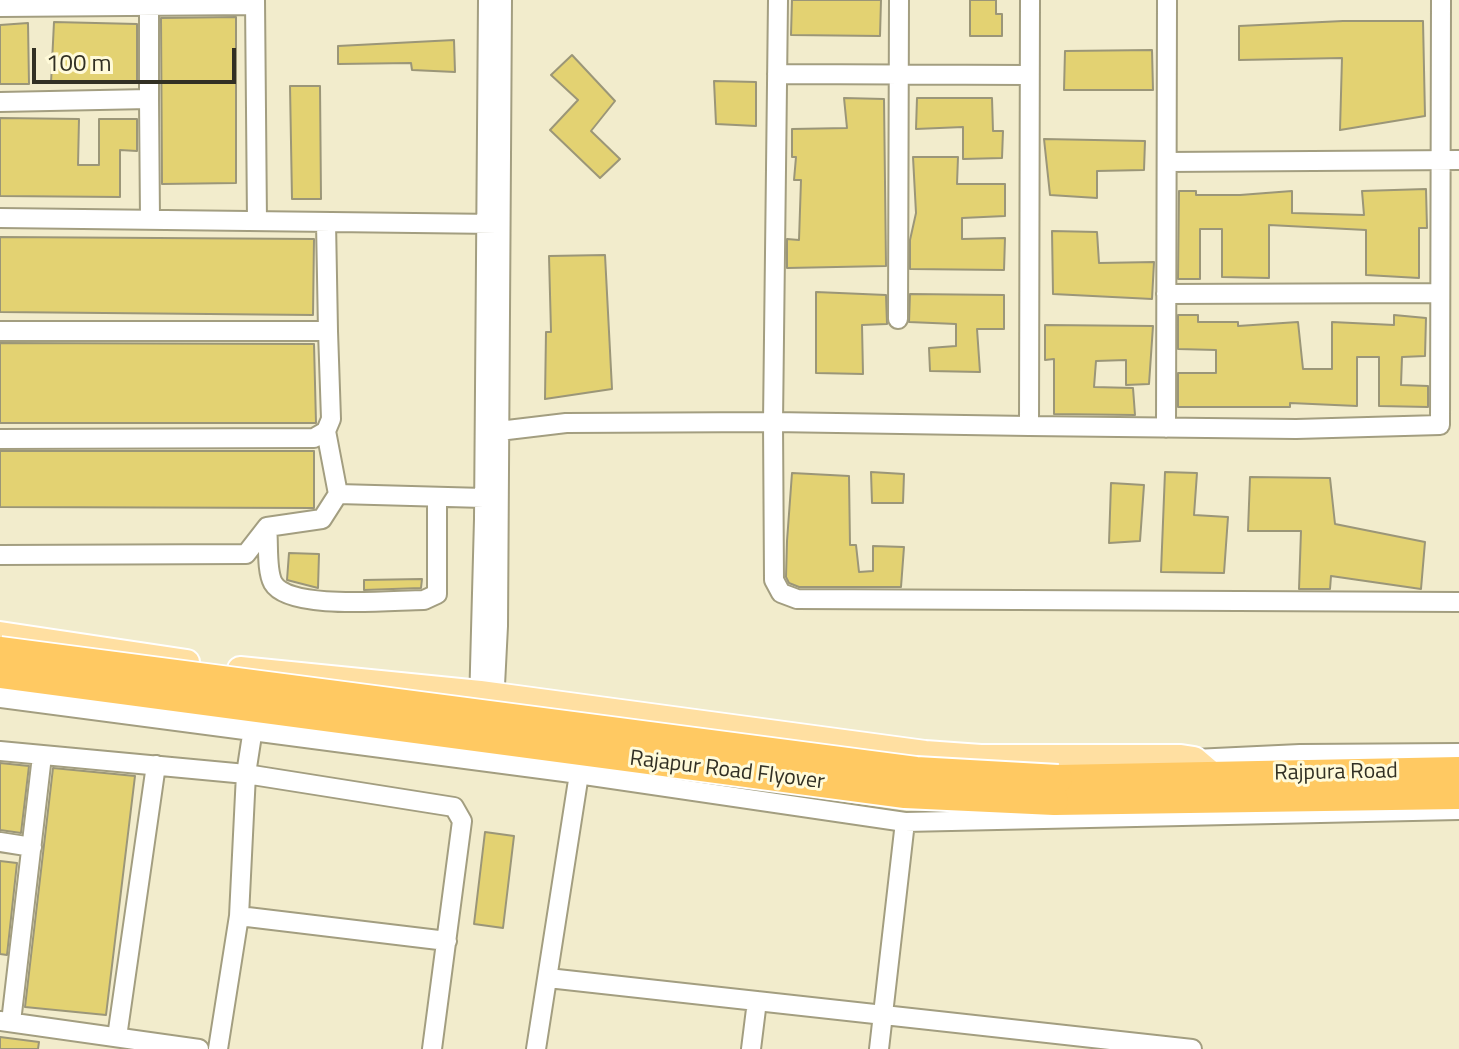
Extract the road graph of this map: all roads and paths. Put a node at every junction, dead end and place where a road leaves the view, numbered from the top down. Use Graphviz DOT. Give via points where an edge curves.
graph roads {
  1 [pos="488,0"];
  2 [pos="502,0"];
  3 [pos="778,0"];
  4 [pos="899,0"];
  5 [pos="1030,0"];
  6 [pos="1167,0"];
  7 [pos="1441,0"];
  8 [pos="149,3"];
  9 [pos="255,3"];
  10 [pos="0,7"];
  11 [pos="777,74"];
  12 [pos="898,75"];
  13 [pos="1028,75"];
  14 [pos="149,99"];
  15 [pos="0,102"];
  16 [pos="1450,160"];
  17 [pos="1167,162"];
  18 [pos="0,218"];
  19 [pos="150,220"];
  20 [pos="257,221"];
  21 [pos="326,222"];
  22 [pos="493,224"];
  23 [pos="1440,293"];
  24 [pos="1166,294"];
  25 [pos="898,319"];
  26 [pos="0,331"];
  27 [pos="328,331"];
  28 [pos="773,422"];
  29 [pos="1440,425"];
  30 [pos="1459,425"];
  31 [pos="1029,426"];
  32 [pos="1166,428"];
  33 [pos="326,431"];
  34 [pos="499,431"];
  35 [pos="0,439"];
  36 [pos="338,494"];
  37 [pos="437,497"];
  38 [pos="484,498"];
  39 [pos="267,527"];
  40 [pos="0,555"];
  41 [pos="1459,602"];
  42 [pos="0,634"];
  43 [pos="0,651"];
  44 [pos="259,671"];
  45 [pos="0,674"];
  46 [pos="0,698"];
  47 [pos="487,699"];
  48 [pos="253,731"];
  49 [pos="0,751"];
  50 [pos="1459,753"];
  51 [pos="42,756"];
  52 [pos="483,762"];
  53 [pos="156,765"];
  54 [pos="1204,767"];
  55 [pos="1459,771"];
  56 [pos="246,774"];
  57 [pos="579,774"];
  58 [pos="1056,790"];
  59 [pos="1459,795"];
  60 [pos="1459,810"];
  61 [pos="905,822"];
  62 [pos="0,842"];
  63 [pos="32,847"];
  64 [pos="239,916"];
  65 [pos="447,941"];
  66 [pos="548,978"];
  67 [pos="757,1001"];
  68 [pos="884,1015"];
  69 [pos="6,1021"];
  70 [pos="117,1037"];
  71 [pos="82,1041"];
  72 [pos="199,1049"];
  73 [pos="218,1049"];
  74 [pos="432,1049"];
  75 [pos="536,1049"];
  76 [pos="751,1049"];
  77 [pos="879,1049"];
  78 [pos="1192,1049"];
  1 -- 22 [label="street"];
  2 -- 22 [label="street"];
  3 -- 11 [label="street"];
  4 -- 12 [label="street"];
  5 -- 13 [label="street"];
  6 -- 17 [label="street"];
  7 -- 16 [label="street"];
  8 -- 9 [label="street"];
  8 -- 10 [label="street"];
  8 -- 14 [label="street"];
  9 -- 20 [label="street"];
  11 -- 12 [label="street"];
  11 -- 28 [label="street"];
  12 -- 13 [label="street"];
  12 -- 25 [label="street"];
  13 -- 31 [label="street"];
  14 -- 15 [label="street"];
  14 -- 19 [label="street"];
  16 -- 17 [label="street"];
  16 -- 23 [label="street"];
  17 -- 24 [label="street"];
  18 -- 19 [label="street"];
  19 -- 20 [label="street"];
  20 -- 21 [label="street"];
  21 -- 22 [label="street"];
  21 -- 27 [label="street"];
  22 -- 34 [label="street"];
  22 -- 38 [label="street"];
  23 -- 24 [label="street"];
  23 -- 29 [label="street"];
  24 -- 32 [label="street"];
  26 -- 27 [label="street"];
  27 -- 33 [label="street" via="331,419"];
  28 -- 31 [label="street"];
  28 -- 34 [label="street" via="566,423"];
  28 -- 41 [label="street" via="774,580 781,593 797,599"];
  29 -- 30 [label="street"];
  29 -- 32 [label="street"];
  31 -- 32 [label="street"];
  33 -- 35 [label="street" via="314,438"];
  33 -- 36 [label="street"];
  34 -- 47 [label="street"];
  36 -- 37 [label="street"];
  36 -- 39 [label="street" via="322,519"];
  37 -- 38 [label="street"];
  37 -- 39 [label="street" via="437,594 424,600 305,600 284,595 272,582"];
  38 -- 47 [label="street"];
  39 -- 40 [label="street" via="246,554"];
  42 -- 44 [label="main road"];
  43 -- 58 [label="highway, Rajapur Road Flyover, bridge"];
  44 -- 47 [label="main road"];
  44 -- 48 [label="street"];
  45 -- 58 [label="highway, Rajapur Road Flyover, bridge" via="905,794"];
  46 -- 48 [label="street"];
  47 -- 52 [label="street"];
  47 -- 54 [label="main road" via="925,753"];
  48 -- 52 [label="street"];
  48 -- 56 [label="street"];
  49 -- 51 [label="street"];
  50 -- 54 [label="street" via="1300,754"];
  51 -- 53 [label="street"];
  51 -- 63 [label="street"];
  52 -- 57 [label="street"];
  53 -- 56 [label="street"];
  53 -- 70 [label="street"];
  54 -- 55 [label="highway, Rajpura Road"];
  54 -- 58 [label="highway, Rajapur Road Flyover"];
  56 -- 64 [label="street"];
  56 -- 65 [label="street" via="454,807 462,821"];
  57 -- 61 [label="street"];
  57 -- 66 [label="street"];
  58 -- 59 [label="highway, Rajapur Road Flyover"];
  60 -- 61 [label="street"];
  61 -- 68 [label="street"];
  62 -- 63 [label="street"];
  63 -- 69 [label="street"];
  64 -- 65 [label="street"];
  64 -- 73 [label="street"];
  65 -- 74 [label="street"];
  66 -- 67 [label="street"];
  66 -- 75 [label="street"];
  67 -- 68 [label="street"];
  67 -- 76 [label="street"];
  68 -- 77 [label="street"];
  68 -- 78 [label="street"];
  69 -- 71 [label="street"];
  70 -- 71 [label="street"];
  70 -- 72 [label="street"];
}
